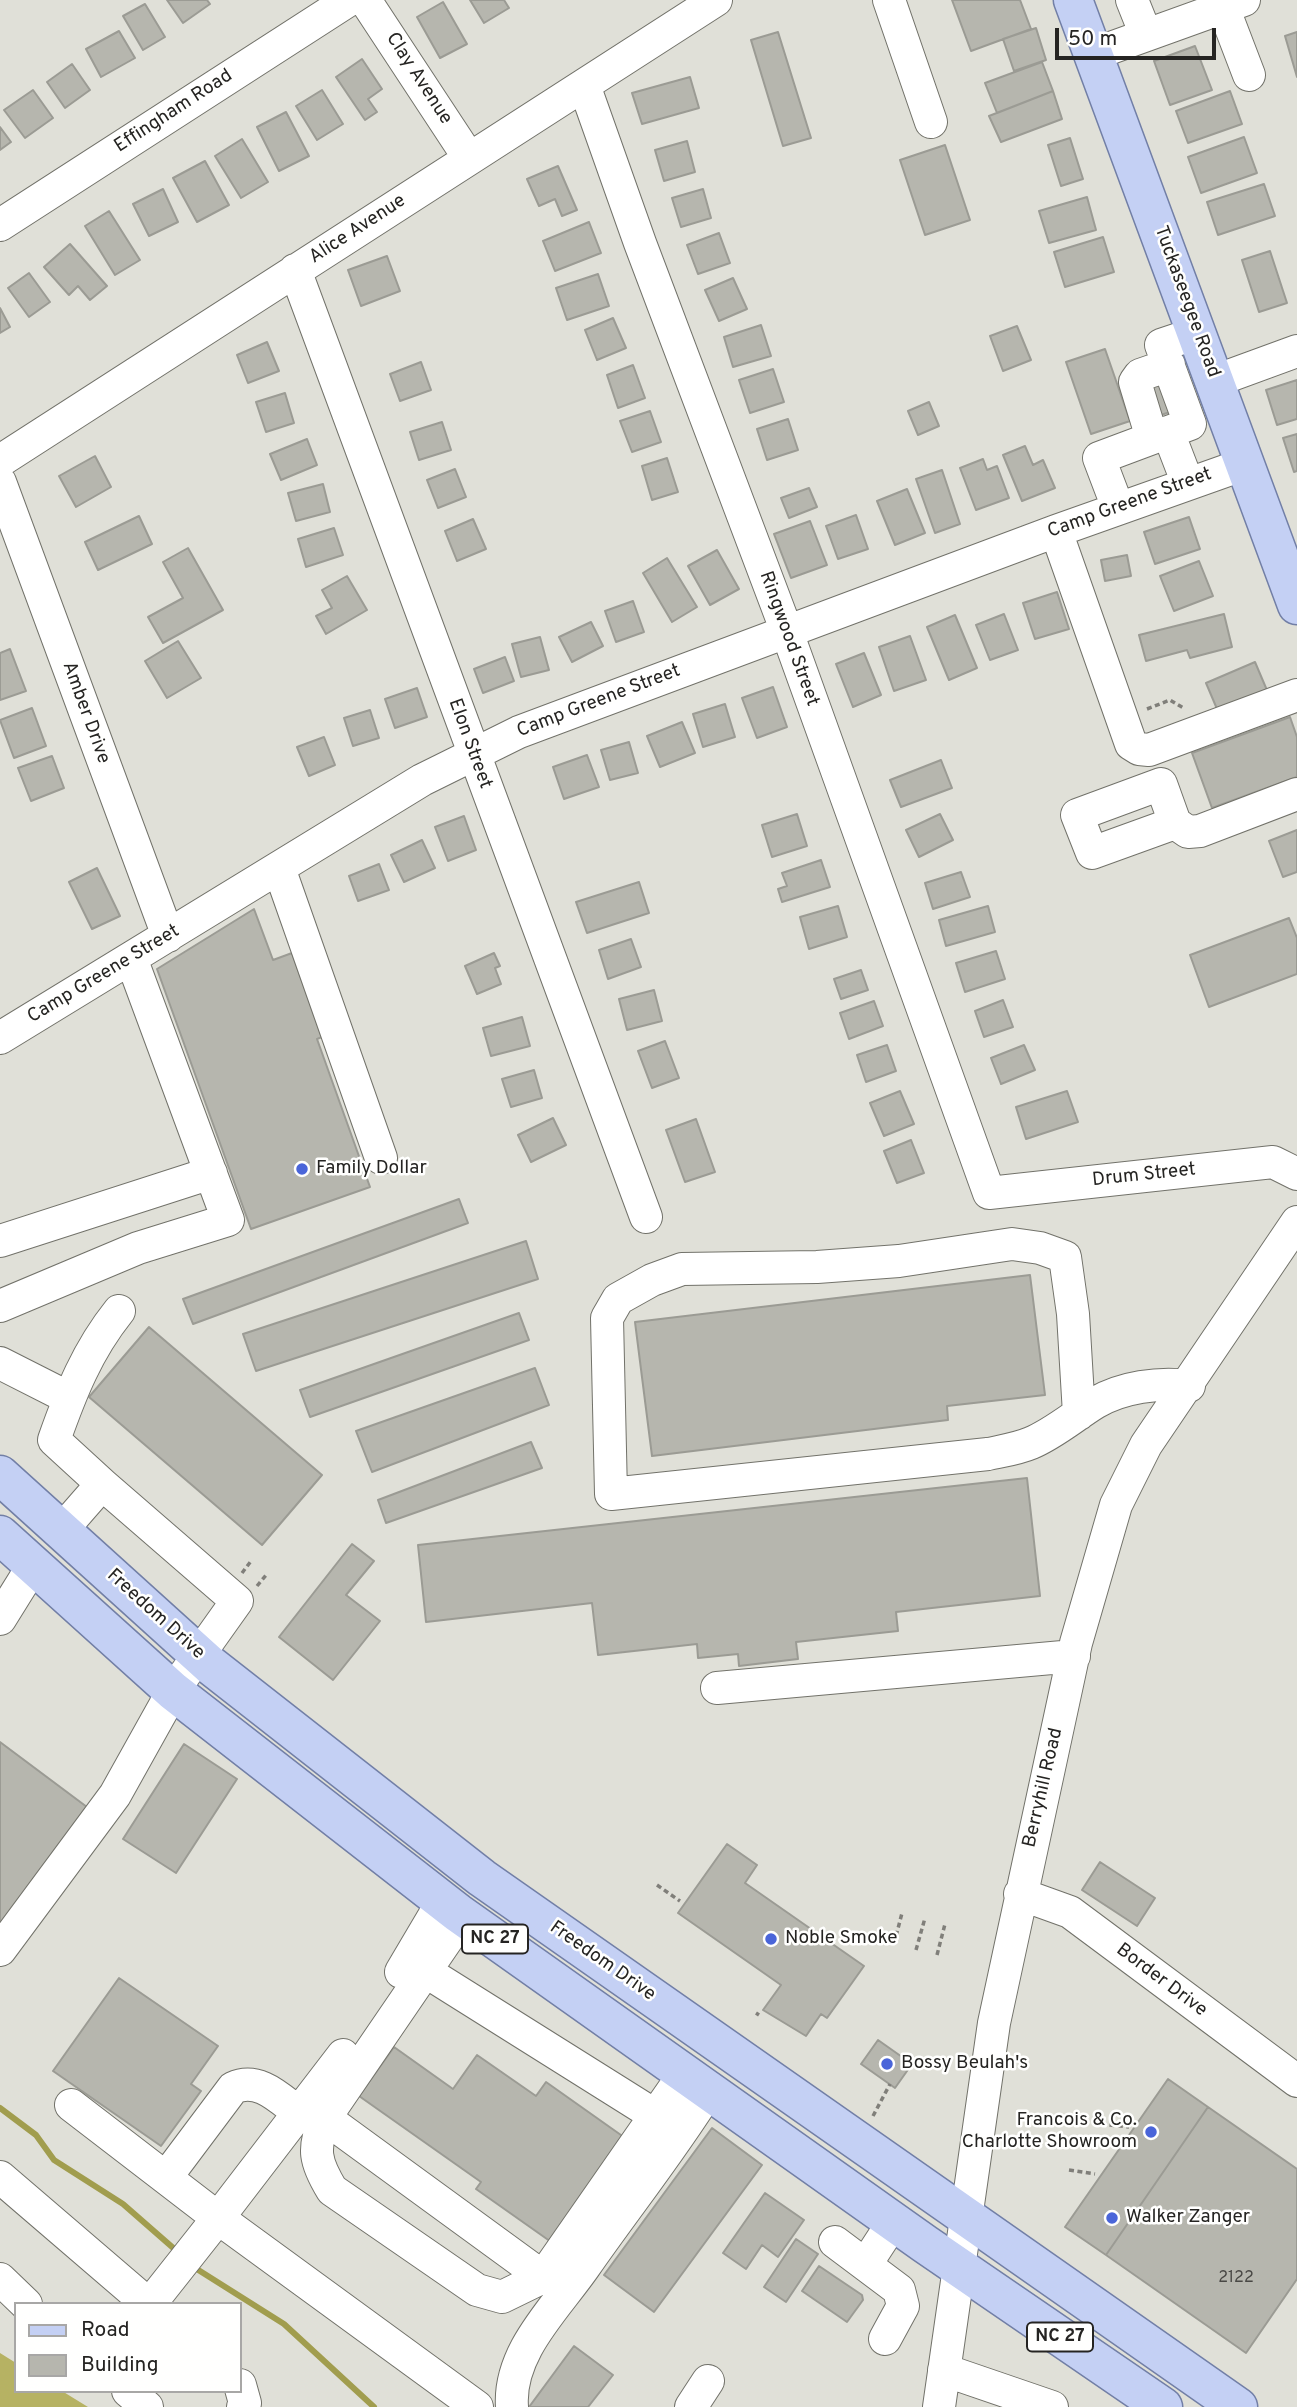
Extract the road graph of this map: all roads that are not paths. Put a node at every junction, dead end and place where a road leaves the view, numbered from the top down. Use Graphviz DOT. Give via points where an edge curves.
graph roads {
  1 [pos="349,0"];
  2 [pos="365,0"];
  3 [pos="716,0"];
  4 [pos="889,0"];
  5 [pos="1132,0"];
  6 [pos="1076,1"];
  7 [pos="1234,4"];
  8 [pos="1146,35"];
  9 [pos="1094,54"];
  10 [pos="1249,75"];
  11 [pos="584,85"];
  12 [pos="931,122"];
  13 [pos="469,158"];
  14 [pos="0,225"];
  15 [pos="295,270"];
  16 [pos="1197,333"];
  17 [pos="1297,351"];
  18 [pos="1221,396"];
  19 [pos="1170,431"];
  20 [pos="1245,464"];
  21 [pos="1,478"];
  22 [pos="1188,484"];
  23 [pos="1118,508"];
  24 [pos="1056,531"];
  25 [pos="1297,605"];
  26 [pos="787,632"];
  27 [pos="1297,695"];
  28 [pos="472,754"];
  29 [pos="1297,794"];
  30 [pos="1175,823"];
  31 [pos="279,868"];
  32 [pos="168,936"];
  33 [pos="131,958"];
  34 [pos="0,1038"];
  35 [pos="381,1158"];
  36 [pos="211,1173"];
  37 [pos="1297,1174"];
  38 [pos="989,1193"];
  39 [pos="646,1217"];
  40 [pos="1297,1222"];
  41 [pos="0,1241"];
  42 [pos="0,1306"];
  43 [pos="119,1311"];
  44 [pos="0,1363"];
  45 [pos="1189,1386"];
  46 [pos="69,1398"];
  47 [pos="1079,1414"];
  48 [pos="0,1475"];
  49 [pos="102,1484"];
  50 [pos="61,1531"];
  51 [pos="0,1535"];
  52 [pos="33,1566"];
  53 [pos="0,1619"];
  54 [pos="198,1654"];
  55 [pos="1073,1656"];
  56 [pos="717,1688"];
  57 [pos="173,1690"];
  58 [pos="1020,1894"];
  59 [pos="453,1908"];
  60 [pos="0,1950"];
  61 [pos="425,1971"];
  62 [pos="1297,2081"];
  63 [pos="697,2082"];
  64 [pos="71,2105"];
  65 [pos="312,2116"];
  66 [pos="656,2116"];
  67 [pos="167,2176"];
  68 [pos="0,2177"];
  69 [pos="965,2217"];
  70 [pos="218,2218"];
  71 [pos="894,2221"];
  72 [pos="835,2242"];
  73 [pos="866,2264"];
  74 [pos="958,2266"];
  75 [pos="543,2277"];
  76 [pos="0,2279"];
  77 [pos="24,2302"];
  78 [pos="147,2302"];
  79 [pos="151,2302"];
  80 [pos="903,2306"];
  81 [pos="951,2323"];
  82 [pos="885,2339"];
  83 [pos="944,2370"];
  84 [pos="130,2393"];
  85 [pos="1141,2401"];
  86 [pos="147,2407"];
  87 [pos="477,2407"];
  88 [pos="512,2407"];
  89 [pos="939,2407"];
  90 [pos="1052,2407"];
  91 [pos="1238,2407"];
  1 -- 14 [label="street, Effingham Road"];
  2 -- 13 [label="street, Clay Avenue"];
  3 -- 11 [label="street, Alice Avenue"];
  4 -- 12 [label="street"];
  5 -- 8 [label="street"];
  6 -- 9 [label="main road, Tuckaseegee Road"];
  7 -- 8 [label="street"];
  7 -- 10 [label="street"];
  8 -- 9 [label="street"];
  9 -- 16 [label="main road, Tuckaseegee Road"];
  11 -- 13 [label="street, Alice Avenue"];
  11 -- 26 [label="street, Ringwood Street"];
  13 -- 15 [label="street, Alice Avenue"];
  15 -- 21 [label="street, Alice Avenue"];
  15 -- 28 [label="street, Elon Street"];
  16 -- 18 [label="main road, Tuckaseegee Road"];
  16 -- 19 [label="street" via="1161,345 1169,365"];
  17 -- 18 [label="street"];
  18 -- 19 [label="street"];
  18 -- 20 [label="main road, Tuckaseegee Road"];
  19 -- 22 [label="street"];
  19 -- 23 [label="street" via="1099,458"];
  20 -- 22 [label="street, Camp Greene Street"];
  20 -- 25 [label="main road, Tuckaseegee Road"];
  21 -- 32 [label="street, Amber Drive"];
  22 -- 23 [label="street, Camp Greene Street"];
  23 -- 24 [label="street, Camp Greene Street"];
  24 -- 26 [label="street, Camp Greene Street"];
  24 -- 27 [label="street" via="1131,744 1149,750"];
  26 -- 28 [label="street, Camp Greene Street" via="519,732"];
  26 -- 38 [label="street, Ringwood Street"];
  28 -- 31 [label="street, Camp Greene Street"];
  28 -- 39 [label="street, Elon Street"];
  29 -- 30 [label="street" via="1200,831 1188,832"];
  31 -- 32 [label="street, Camp Greene Street"];
  31 -- 35 [label="street"];
  32 -- 33 [label="street, Camp Greene Street"];
  33 -- 34 [label="street, Camp Greene Street"];
  33 -- 36 [label="street"];
  36 -- 41 [label="street"];
  36 -- 42 [label="street" via="228,1220 138,1248"];
  37 -- 38 [label="street, Drum Street" via="1273,1162"];
  40 -- 45 [label="street, Berryhill Road"];
  43 -- 46 [label="street" via="94,1342"];
  44 -- 46 [label="street"];
  45 -- 47 [label="street" via="1159,1382 1099,1401"];
  45 -- 55 [label="street, Berryhill Road" via="1146,1446 1116,1505"];
  46 -- 49 [label="street" via="54,1440"];
  47 -- 47 [label="street" via="1031,1443 988,1454 611,1494 607,1318 618,1299 682,1269 817,1267 900,1261 1012,1244 1040,1248 1065,1257"];
  48 -- 50 [label="main road, Freedom Drive / NC 27"];
  49 -- 50 [label="street"];
  49 -- 54 [label="street" via="237,1601"];
  50 -- 54 [label="main road, Freedom Drive / NC 27"];
  51 -- 52 [label="main road, NC 27"];
  52 -- 53 [label="street"];
  52 -- 57 [label="main road, NC 27"];
  54 -- 57 [label="street"];
  54 -- 69 [label="main road, Freedom Drive / NC 27" via="482,1878"];
  55 -- 56 [label="street"];
  55 -- 58 [label="street, Berryhill Road"];
  57 -- 59 [label="main road, NC 27"];
  57 -- 60 [label="street" via="116,1795"];
  58 -- 62 [label="street, Border Drive" via="1070,1912"];
  58 -- 69 [label="street, Berryhill Road" via="994,2023"];
  59 -- 61 [label="street"];
  59 -- 63 [label="main road, NC 27"];
  59 -- 65 [label="street" via="376,2010"];
  61 -- 65 [label="street"];
  61 -- 66 [label="street"];
  63 -- 66 [label="street"];
  63 -- 71 [label="main road, NC 27"];
  63 -- 88 [label="street" via="682,2133 541,2324 521,2363"];
  64 -- 67 [label="street"];
  65 -- 67 [label="street" via="264,2088 242,2084 233,2088"];
  65 -- 70 [label="street"];
  65 -- 75 [label="street"];
  65 -- 75 [label="street" via="319,2169 332,2190 477,2290 502,2297"];
  66 -- 75 [label="street"];
  67 -- 70 [label="street"];
  68 -- 78 [label="street"];
  69 -- 74 [label="street, Berryhill Road"];
  69 -- 91 [label="main road, Freedom Drive / NC 27"];
  70 -- 79 [label="street"];
  70 -- 87 [label="street"];
  71 -- 73 [label="street"];
  71 -- 74 [label="main road, NC 27"];
  72 -- 73 [label="street"];
  73 -- 80 [label="street" via="899,2290"];
  74 -- 81 [label="street, Berryhill Road"];
  74 -- 85 [label="main road, NC 27"];
  76 -- 77 [label="street"];
  80 -- 81 [label="street"];
  80 -- 82 [label="street"];
  81 -- 83 [label="street, Berryhill Road"];
  83 -- 89 [label="street, Berryhill Road"];
  83 -- 90 [label="street"];
  84 -- 86 [label="street"];
}
